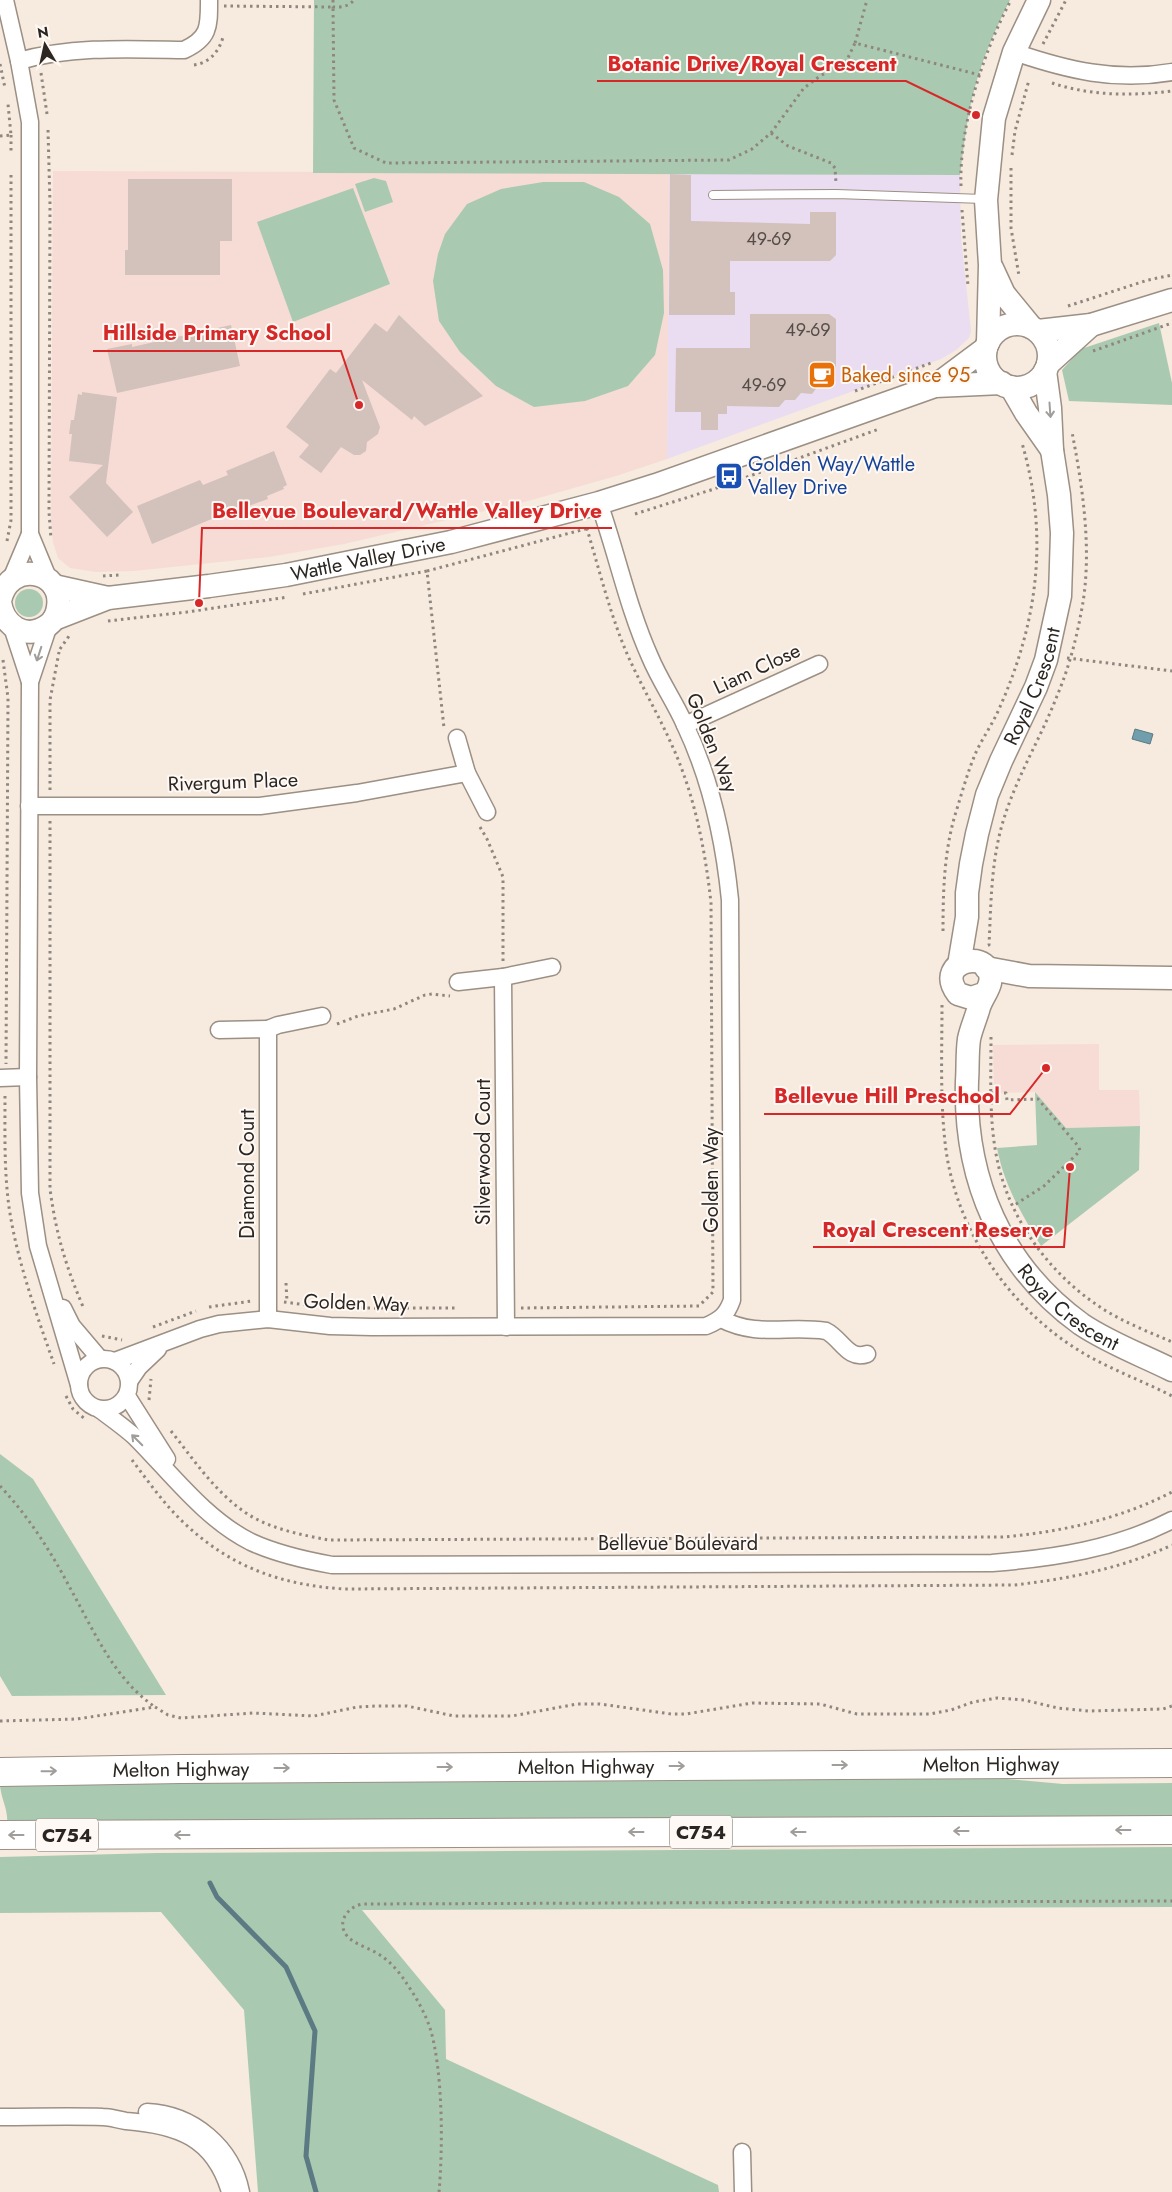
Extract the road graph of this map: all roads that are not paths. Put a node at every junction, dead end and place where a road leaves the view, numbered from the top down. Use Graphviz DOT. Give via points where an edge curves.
graph roads {
  1 [pos="5,0"];
  2 [pos="1039,0"];
  3 [pos="209,3"];
  4 [pos="1014,52"];
  5 [pos="19,60"];
  6 [pos="1172,72"];
  7 [pos="713,196"];
  8 [pos="986,200"];
  9 [pos="997,294"];
  10 [pos="1172,300"];
  11 [pos="1091,325"];
  12 [pos="1035,329"];
  13 [pos="987,345"];
  14 [pos="1047,367"];
  15 [pos="1007,385"];
  16 [pos="935,386"];
  17 [pos="1052,450"];
  18 [pos="599,503"];
  19 [pos="30,534"];
  20 [pos="51,583"];
  21 [pos="108,598"];
  22 [pos="4,602"];
  23 [pos="52,622"];
  24 [pos="819,664"];
  25 [pos="30,682"];
  26 [pos="686,725"];
  27 [pos="450,734"];
  28 [pos="467,773"];
  29 [pos="29,806"];
  30 [pos="482,816"];
  31 [pos="967,917"];
  32 [pos="958,965"];
  33 [pos="552,967"];
  34 [pos="987,969"];
  35 [pos="503,977"];
  36 [pos="1172,978"];
  37 [pos="464,981"];
  38 [pos="950,995"];
  39 [pos="316,1017"];
  40 [pos="268,1029"];
  41 [pos="218,1030"];
  42 [pos="969,1040"];
  43 [pos="3,1078"];
  44 [pos="28,1078"];
  45 [pos="46,1277"];
  46 [pos="268,1319"];
  47 [pos="721,1319"];
  48 [pos="506,1327"];
  49 [pos="168,1342"];
  50 [pos="867,1354"];
  51 [pos="108,1360"];
  52 [pos="1172,1370"];
  53 [pos="128,1388"];
  54 [pos="72,1389"];
  55 [pos="96,1416"];
  56 [pos="196,1500"];
  57 [pos="1172,1520"];
  58 [pos="1172,1747"];
  59 [pos="1172,1763"];
  60 [pos="982,1764"];
  61 [pos="0,1772"];
  62 [pos="1172,1830"];
  63 [pos="0,1835"];
  64 [pos="0,2117"];
  65 [pos="106,2117"];
  66 [pos="742,2152"];
  67 [pos="230,2192"];
  68 [pos="241,2192"];
  69 [pos="743,2192"];
  1 -- 5 [label="street"];
  2 -- 4 [label="street"];
  3 -- 5 [label="street" via="205,36 184,50 76,51"];
  4 -- 6 [label="street" via="1054,66 1099,75 1136,76"];
  4 -- 8 [label="street" via="994,118"];
  5 -- 19 [label="street" via="30,122 31,153"];
  7 -- 8 [label="lane" via="836,194"];
  8 -- 9 [label="street" via="990,265"];
  9 -- 12 [label="street"];
  9 -- 13 [label="street"];
  10 -- 11 [label="street"];
  11 -- 12 [label="street"];
  11 -- 14 [label="street"];
  12 -- 13 [label="street" via="1016,324 1002,328"];
  12 -- 14 [label="street" via="1048,346"];
  13 -- 15 [label="street" via="988,369"];
  13 -- 16 [label="street, Wattle Valley Drive"];
  14 -- 15 [label="street" via="1031,384"];
  14 -- 17 [label="street, Royal Crescent, one-way"];
  15 -- 16 [label="street, Wattle Valley Drive"];
  15 -- 17 [label="street, Royal Crescent"];
  16 -- 18 [label="street, Wattle Valley Drive" via="722,463"];
  17 -- 31 [label="street, Royal Crescent" via="1062,533 1058,606 1036,687 987,796 971,864"];
  18 -- 21 [label="street, Wattle Valley Drive" via="451,542 344,565"];
  18 -- 26 [label="street, Golden Way" via="650,658"];
  19 -- 20 [label="street"];
  19 -- 22 [label="street"];
  20 -- 21 [label="street, Wattle Valley Drive"];
  20 -- 22 [label="street" via="34,574 18,576"];
  20 -- 23 [label="street" via="59,602"];
  21 -- 23 [label="street, Wattle Valley Drive"];
  22 -- 23 [label="street" via="31,632"];
  22 -- 25 [label="street"];
  23 -- 25 [label="street, one-way"];
  24 -- 26 [label="street, Liam Close"];
  25 -- 29 [label="street"];
  26 -- 47 [label="street, Golden Way" via="713,798 730,900 732,1300"];
  27 -- 28 [label="street"];
  28 -- 29 [label="street, Rivergum Place" via="260,806"];
  28 -- 30 [label="street"];
  29 -- 44 [label="street"];
  31 -- 32 [label="street, Royal Crescent"];
  31 -- 34 [label="street, Royal Crescent" via="976,949"];
  32 -- 34 [label="street" via="971,960"];
  32 -- 38 [label="street, Royal Crescent" via="952,976"];
  33 -- 35 [label="street"];
  34 -- 36 [label="street" via="1029,976"];
  34 -- 38 [label="street" via="970,998"];
  34 -- 42 [label="street, Royal Crescent"];
  35 -- 37 [label="street"];
  35 -- 48 [label="street, Silverwood Court"];
  38 -- 42 [label="street, Royal Crescent"];
  39 -- 40 [label="street"];
  40 -- 41 [label="street"];
  40 -- 46 [label="street, Diamond Court"];
  42 -- 52 [label="street, Royal Crescent" via="968,1131 973,1161 981,1192 1013,1255 1051,1300 1082,1324 1109,1341"];
  43 -- 44 [label="street"];
  44 -- 45 [label="street" via="30,1193"];
  45 -- 51 [label="street" via="72,1326"];
  45 -- 54 [label="street"];
  46 -- 48 [label="street, Golden Way" via="330,1326"];
  46 -- 49 [label="street, Golden Way" via="219,1324"];
  47 -- 48 [label="street, Golden Way" via="706,1326"];
  47 -- 50 [label="street" via="751,1330 826,1331 854,1355"];
  49 -- 51 [label="street, Golden Way"];
  49 -- 53 [label="street, Golden Way" via="139,1367"];
  51 -- 53 [label="street" via="122,1366"];
  51 -- 54 [label="street" via="87,1365"];
  53 -- 55 [label="street" via="115,1407"];
  53 -- 56 [label="street, Bellevue Boulevard" via="152,1438"];
  54 -- 55 [label="street"];
  56 -- 55 [label="street, Bellevue Boulevard, one-way" via="128,1432"];
  56 -- 57 [label="street, Bellevue Boulevard" via="230,1529 250,1541 274,1552 332,1565 992,1562 1081,1552 1134,1537"];
  58 -- 60 [label="highway" via="1043,1752"];
  59 -- 60 [label="highway, Melton Highway"];
  61 -- 60 [label="highway, Melton Highway, one-way"];
  62 -- 63 [label="highway, C754, one-way"];
  64 -- 65 [label="street"];
  65 -- 67 [label="street" via="161,2124 191,2137 215,2159"];
  65 -- 68 [label="street" via="136,2112 156,2113 172,2115 198,2128 220,2147 237,2176"];
  66 -- 69 [label="street"];
}
